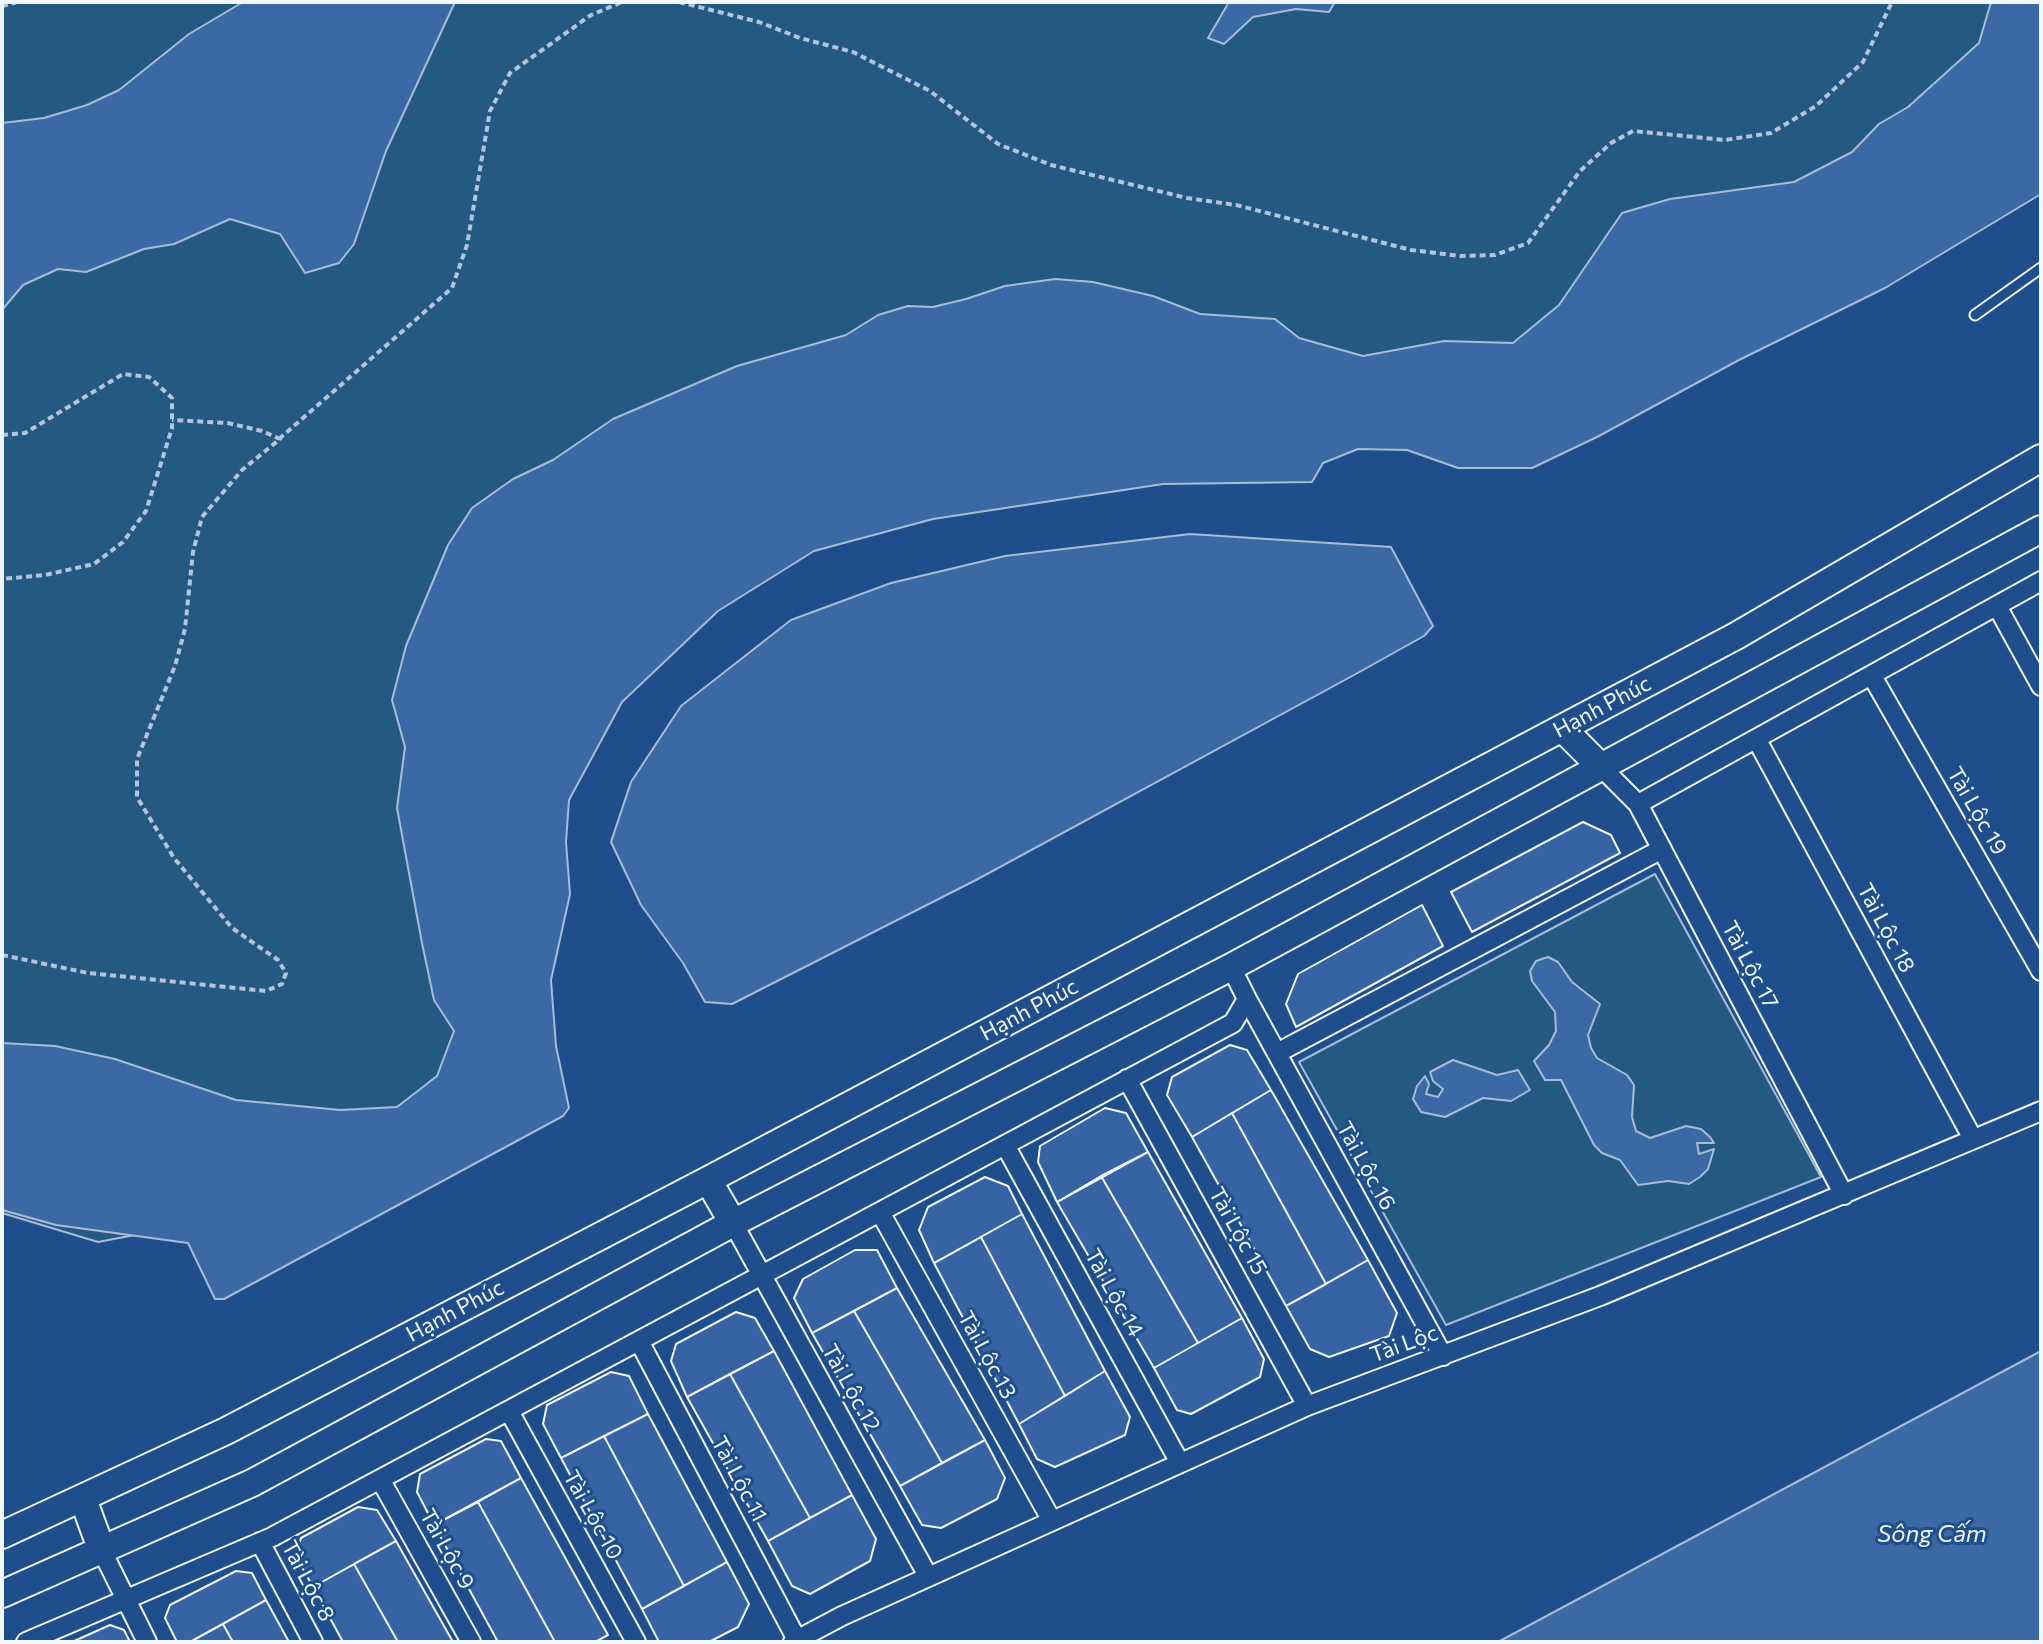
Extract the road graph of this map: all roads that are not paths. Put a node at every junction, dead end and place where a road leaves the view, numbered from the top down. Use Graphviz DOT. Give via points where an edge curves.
graph roads {
  1 [pos="2041,268"];
  2 [pos="1975,315"];
  3 [pos="2041,458"];
  4 [pos="2041,529"];
  5 [pos="2041,581"];
  6 [pos="1997,606"];
  7 [pos="1872,676"];
  8 [pos="2041,686"];
  9 [pos="1562,728"];
  10 [pos="1757,740"];
  11 [pos="1601,767"];
  12 [pos="1638,804"];
  13 [pos="1662,849"];
  14 [pos="1231,967"];
  15 [pos="2041,971"];
  16 [pos="1247,999"];
  17 [pos="1277,1053"];
  18 [pos="1127,1079"];
  19 [pos="2041,1111"];
  20 [pos="1973,1139"];
  21 [pos="1005,1145"];
  22 [pos="708,1180"];
  23 [pos="1844,1195"];
  24 [pos="880,1212"];
  25 [pos="733,1223"];
  26 [pos="761,1276"];
  27 [pos="639,1341"];
  28 [pos="1443,1356"];
  29 [pos="1307,1406"];
  30 [pos="509,1411"];
  31 [pos="1180,1463"];
  32 [pos="380,1479"];
  33 [pos="83,1499"];
  34 [pos="1052,1521"];
  35 [pos="2,1535"];
  36 [pos="260,1542"];
  37 [pos="102,1551"];
  38 [pos="928,1576"];
  39 [pos="2,1594"];
  40 [pos="124,1600"];
  41 [pos="795,1641"];
  42 [pos="26,1642"];
  43 [pos="147,1642"];
  44 [pos="313,1642"];
  45 [pos="471,1642"];
  46 [pos="636,1642"];
  1 -- 2 [label="lane"];
  3 -- 9 [label="street, Hạnh Phúc" via="1736,636"];
  4 -- 11 [label="street"];
  5 -- 6 [label="street"];
  6 -- 7 [label="street"];
  6 -- 8 [label="street"];
  7 -- 10 [label="street"];
  7 -- 15 [label="street, Tài Lộc 19"];
  9 -- 11 [label="street"];
  9 -- 22 [label="street, Hạnh Phúc"];
  10 -- 12 [label="street"];
  10 -- 20 [label="street, Tài Lộc 18"];
  11 -- 12 [label="street, Tài Lộc 17"];
  11 -- 14 [label="street"];
  12 -- 13 [label="street, Tài Lộc 17"];
  13 -- 17 [label="street"];
  13 -- 23 [label="street, Tài Lộc 17"];
  14 -- 16 [label="street, Tài Lộc 16"];
  14 -- 25 [label="street"];
  16 -- 17 [label="street, Tài Lộc 16"];
  16 -- 18 [label="street" via="1233,1023"];
  17 -- 28 [label="street, Tài Lộc 16"];
  18 -- 21 [label="street"];
  18 -- 29 [label="street, Tài Lộc 15"];
  19 -- 20 [label="street, Tài Lộc"];
  20 -- 23 [label="street, Tài Lộc"];
  21 -- 24 [label="street"];
  21 -- 31 [label="street, Tài Lộc 14"];
  22 -- 25 [label="street"];
  22 -- 33 [label="street, Hạnh Phúc" via="226,1431"];
  23 -- 28 [label="street, Tài Lộc"];
  24 -- 26 [label="street"];
  24 -- 34 [label="street, Tài Lộc 13"];
  25 -- 26 [label="street, Tài Lộc 12"];
  25 -- 37 [label="street" via="252,1483"];
  26 -- 27 [label="street"];
  26 -- 38 [label="street, Tài Lộc 12"];
  27 -- 30 [label="street"];
  27 -- 41 [label="street, Tài Lộc 11"];
  28 -- 29 [label="street, Tài Lộc"];
  29 -- 31 [label="street, Tài Lộc"];
  30 -- 32 [label="street"];
  30 -- 46 [label="street, Tài Lộc 10"];
  31 -- 34 [label="street, Tài Lộc"];
  32 -- 36 [label="street"];
  32 -- 45 [label="street, Tài Lộc 9"];
  33 -- 35 [label="street, Hạnh Phúc"];
  33 -- 37 [label="street"];
  34 -- 38 [label="street, Tài Lộc"];
  36 -- 40 [label="street"];
  36 -- 44 [label="street, Tài Lộc 8"];
  37 -- 39 [label="street"];
  37 -- 40 [label="street"];
  38 -- 41 [label="street, Tài Lộc"];
  40 -- 42 [label="street"];
  40 -- 43 [label="street"];
}
